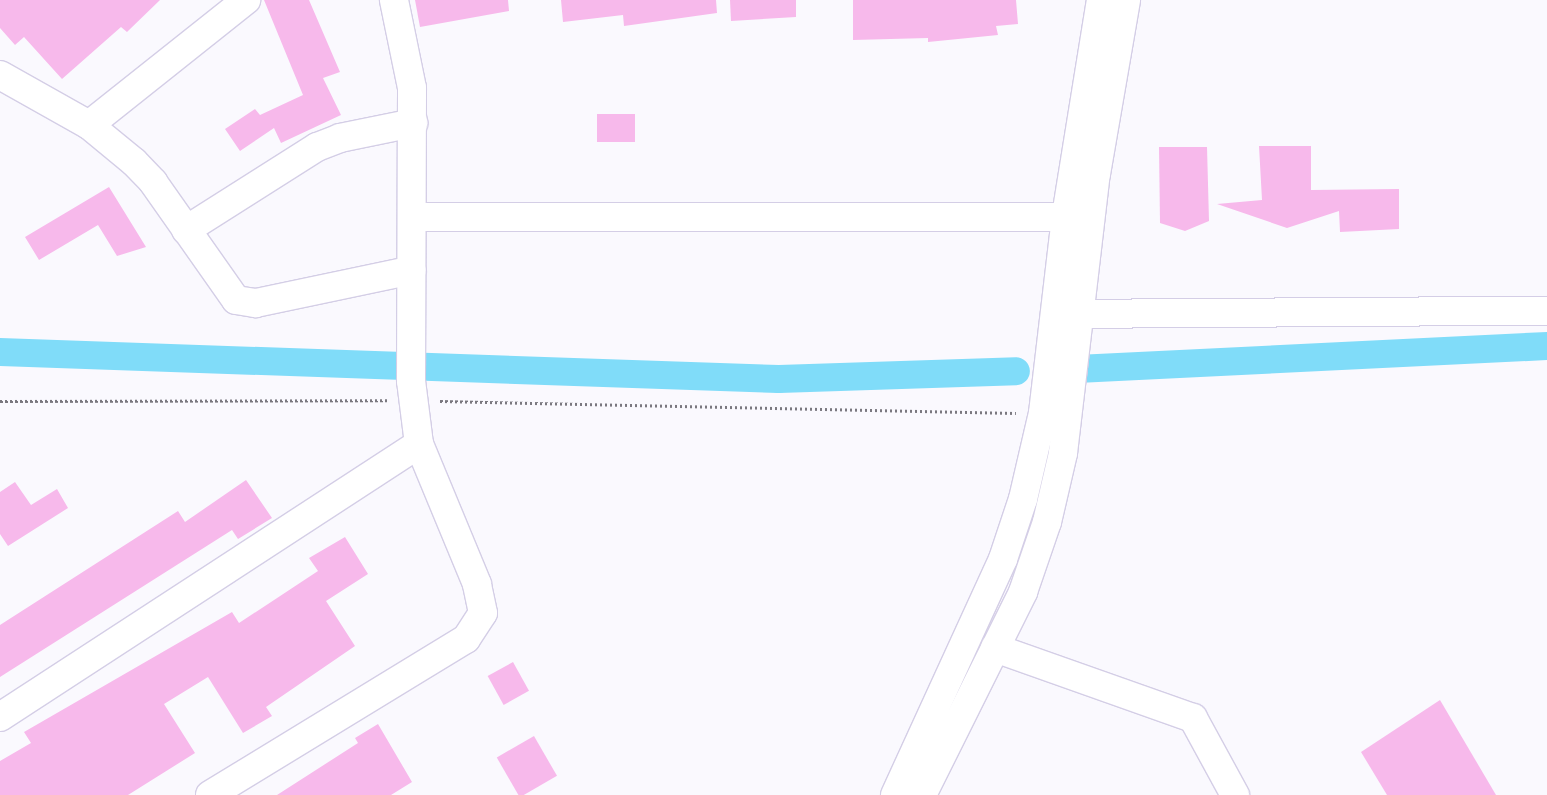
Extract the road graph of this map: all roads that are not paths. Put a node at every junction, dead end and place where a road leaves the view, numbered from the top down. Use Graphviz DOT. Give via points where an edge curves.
graph roads {
  1 [pos="246,0"];
  2 [pos="394,0"];
  3 [pos="1101,0"];
  4 [pos="1126,0"];
  5 [pos="0,75"];
  6 [pos="414,123"];
  7 [pos="89,125"];
  8 [pos="1078,216"];
  9 [pos="412,218"];
  10 [pos="186,230"];
  11 [pos="412,270"];
  12 [pos="1547,311"];
  13 [pos="1066,327"];
  14 [pos="1052,402"];
  15 [pos="419,444"];
  16 [pos="995,648"];
  17 [pos="0,717"];
  18 [pos="210,795"];
  19 [pos="896,795"];
  20 [pos="922,795"];
  21 [pos="1235,795"];
  1 -- 7 [label="street"];
  2 -- 6 [label="street" via="407,53"];
  3 -- 8 [label="street"];
  4 -- 8 [label="street"];
  5 -- 7 [label="street"];
  6 -- 9 [label="street"];
  6 -- 10 [label="street" via="340,138 318,147"];
  7 -- 10 [label="street" via="153,182"];
  8 -- 9 [label="street"];
  8 -- 13 [label="street"];
  9 -- 11 [label="street"];
  10 -- 11 [label="street" via="236,300 245,303"];
  11 -- 15 [label="street" via="411,391"];
  12 -- 13 [label="street"];
  13 -- 14 [label="street"];
  14 -- 16 [label="street" via="1062,453 1047,522 1023,592"];
  14 -- 19 [label="street" via="1003,559"];
  15 -- 17 [label="street"];
  15 -- 18 [label="street" via="477,584 483,613 466,638"];
  16 -- 20 [label="street"];
  16 -- 21 [label="street" via="1193,718"];
}
